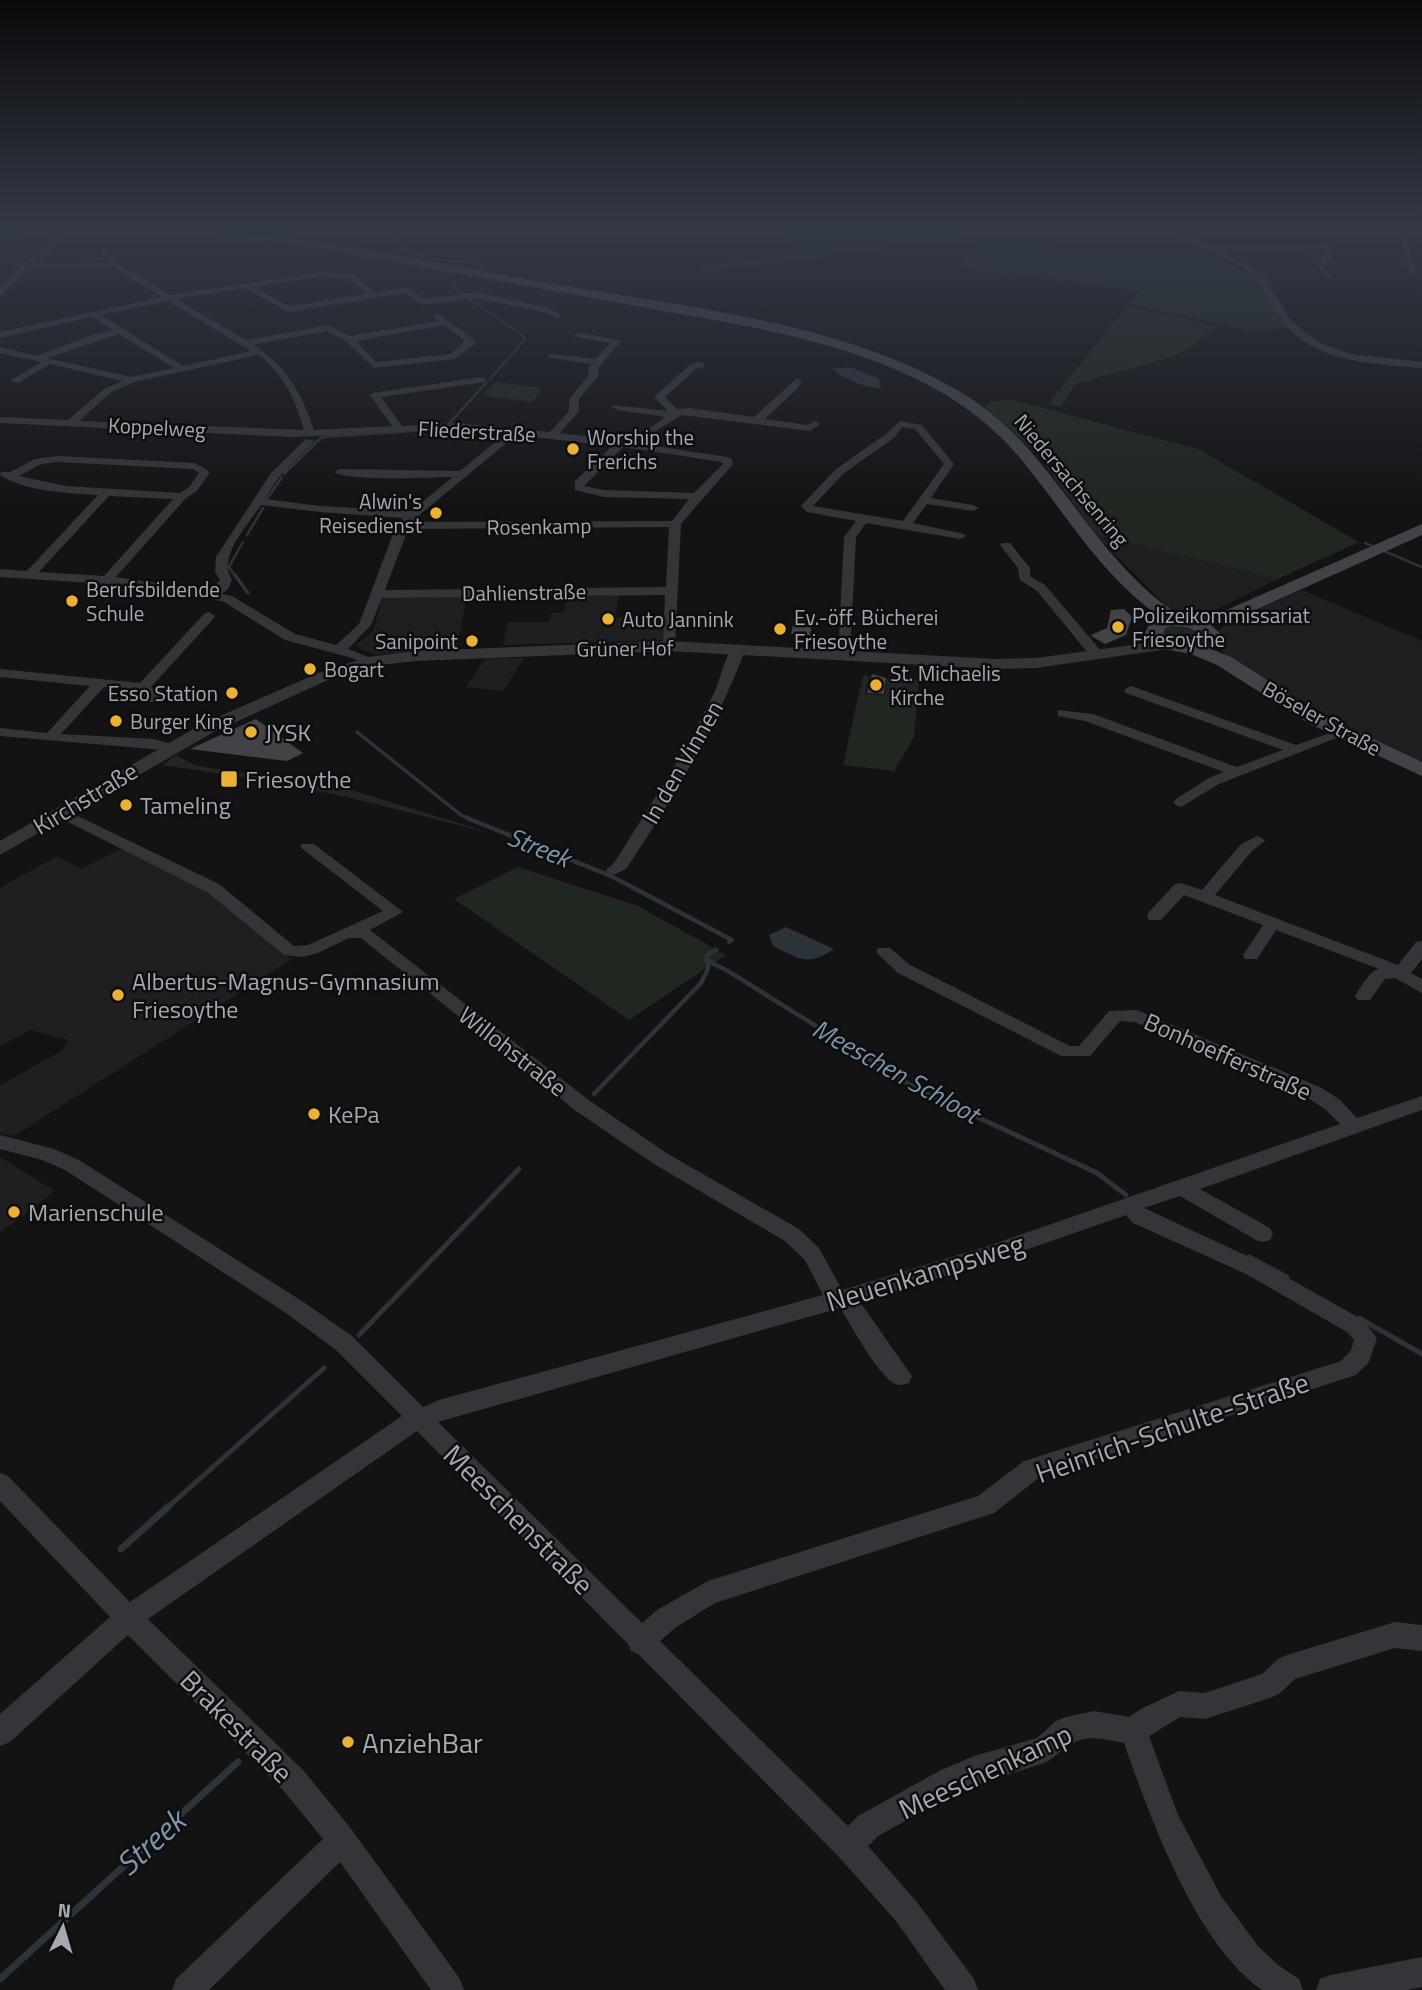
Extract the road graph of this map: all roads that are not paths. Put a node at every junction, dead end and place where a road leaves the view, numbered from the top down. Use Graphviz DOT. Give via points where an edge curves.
graph roads {
  1 [pos="49,324"];
  2 [pos="109,324"];
  3 [pos="214,324"];
  4 [pos="419,324"];
  5 [pos="448,324"];
  6 [pos="752,324"];
  7 [pos="1289,324"];
  8 [pos="121,331"];
  9 [pos="0,335"];
  10 [pos="578,335"];
  11 [pos="349,339"];
  12 [pos="246,343"];
  13 [pos="0,350"];
  14 [pos="261,352"];
  15 [pos="552,357"];
  16 [pos="44,359"];
  17 [pos="599,362"];
  18 [pos="701,365"];
  19 [pos="1422,365"];
  20 [pos="182,369"];
  21 [pos="131,380"];
  22 [pos="482,380"];
  23 [pos="15,381"];
  24 [pos="797,381"];
  25 [pos="617,407"];
  26 [pos="675,413"];
  27 [pos="0,420"];
  28 [pos="14,421"];
  29 [pos="757,421"];
  30 [pos="71,423"];
  31 [pos="815,424"];
  32 [pos="399,428"];
  33 [pos="515,431"];
  34 [pos="0,432"];
  35 [pos="553,435"];
  36 [pos="310,436"];
  37 [pos="620,444"];
  38 [pos="635,446"];
  39 [pos="339,472"];
  40 [pos="5,473"];
  41 [pos="464,474"];
  42 [pos="107,492"];
  43 [pos="182,496"];
  44 [pos="697,497"];
  45 [pos="924,500"];
  46 [pos="258,501"];
  47 [pos="972,508"];
  48 [pos="413,515"];
  49 [pos="863,519"];
  50 [pos="675,524"];
  51 [pos="906,525"];
  52 [pos="402,526"];
  53 [pos="1422,529"];
  54 [pos="960,536"];
  55 [pos="1006,545"];
  56 [pos="0,573"];
  57 [pos="30,575"];
  58 [pos="107,580"];
  59 [pos="671,591"];
  60 [pos="212,594"];
  61 [pos="377,594"];
  62 [pos="209,616"];
  63 [pos="1184,634"];
  64 [pos="669,646"];
  65 [pos="739,648"];
  66 [pos="338,651"];
  67 [pos="843,655"];
  68 [pos="1097,655"];
  69 [pos="360,664"];
  70 [pos="0,673"];
  71 [pos="100,683"];
  72 [pos="142,687"];
  73 [pos="1131,690"];
  74 [pos="154,699"];
  75 [pos="1063,713"];
  76 [pos="0,732"];
  77 [pos="1342,733"];
  78 [pos="51,737"];
  79 [pos="95,741"];
  80 [pos="171,748"];
  81 [pos="1296,750"];
  82 [pos="152,758"];
  83 [pos="1422,770"];
  84 [pos="1236,772"];
  85 [pos="1181,802"];
  86 [pos="61,813"];
  87 [pos="1257,841"];
  88 [pos="308,848"];
  89 [pos="0,849"];
  90 [pos="614,870"];
  91 [pos="1205,897"];
  92 [pos="1155,916"];
  93 [pos="1273,922"];
  94 [pos="355,930"];
  95 [pos="1422,946"];
  96 [pos="884,951"];
  97 [pos="1251,955"];
  98 [pos="1398,974"];
  99 [pos="1422,987"];
  100 [pos="1364,996"];
  101 [pos="1422,1103"];
  102 [pos="1353,1126"];
  103 [pos="0,1142"];
  104 [pos="1184,1187"];
  105 [pos="1130,1206"];
  106 [pos="1263,1234"];
  107 [pos="841,1299"];
  108 [pos="901,1376"];
  109 [pos="419,1418"];
  110 [pos="0,1484"];
  111 [pos="128,1618"];
  112 [pos="1422,1638"];
  113 [pos="640,1642"];
  114 [pos="1133,1731"];
  115 [pos="0,1732"];
  116 [pos="342,1840"];
  117 [pos="848,1846"];
  118 [pos="1422,1972"];
  119 [pos="187,1990"];
  120 [pos="449,1990"];
  121 [pos="963,1990"];
  122 [pos="1288,1990"];
  123 [pos="1331,1990"];
  1 -- 9 [label="street"];
  2 -- 8 [label="street"];
  3 -- 12 [label="street"];
  4 -- 11 [label="street"];
  5 -- 11 [label="street" via="470,340 460,354 374,365"];
  6 -- 63 [label="main road, Niedersachsenring" via="882,359 939,385 996,424 1149,603"];
  7 -- 19 [label="street" via="1327,351"];
  8 -- 16 [label="street"];
  8 -- 20 [label="street"];
  10 -- 17 [label="street" via="616,341"];
  11 -- 12 [label="street" via="328,328"];
  12 -- 14 [label="street"];
  13 -- 16 [label="street"];
  14 -- 20 [label="street"];
  14 -- 36 [label="street" via="281,369"];
  15 -- 17 [label="street"];
  16 -- 21 [label="street"];
  16 -- 23 [label="street"];
  17 -- 35 [label="street" via="574,399 574,411"];
  18 -- 26 [label="street" via="659,397"];
  20 -- 21 [label="street"];
  21 -- 30 [label="street" via="107,391"];
  22 -- 32 [label="street" via="375,395"];
  24 -- 29 [label="street"];
  25 -- 26 [label="street"];
  26 -- 29 [label="street"];
  26 -- 38 [label="street"];
  27 -- 28 [label="street, Koppelweg"];
  28 -- 30 [label="street, Koppelweg"];
  28 -- 34 [label="street"];
  29 -- 31 [label="street" via="810,428"];
  30 -- 36 [label="street, Koppelweg"];
  32 -- 33 [label="street, Fliederstraße"];
  32 -- 36 [label="street, Fliederstraße"];
  33 -- 35 [label="street, Fliederstraße"];
  33 -- 41 [label="street"];
  35 -- 37 [label="street, Fliederstraße"];
  36 -- 46 [label="street"];
  37 -- 38 [label="street, Fliederstraße"];
  37 -- 44 [label="street" via="579,488"];
  38 -- 44 [label="street, Fliederstraße" via="729,463"];
  39 -- 41 [label="street"];
  40 -- 42 [label="street" via="50,486"];
  40 -- 43 [label="street" via="57,459 195,466 205,472"];
  41 -- 48 [label="street"];
  42 -- 43 [label="street"];
  42 -- 57 [label="street"];
  43 -- 58 [label="street"];
  44 -- 50 [label="street"];
  45 -- 47 [label="street"];
  45 -- 49 [label="street" via="949,464 918,427 900,424 840,471 807,506"];
  45 -- 51 [label="street"];
  46 -- 48 [label="street"];
  46 -- 60 [label="street" via="222,557 221,572 226,580"];
  48 -- 52 [label="street"];
  49 -- 51 [label="street"];
  49 -- 67 [label="street" via="850,537"];
  50 -- 52 [label="street, Rosenkamp"];
  50 -- 59 [label="street"];
  51 -- 54 [label="street"];
  52 -- 61 [label="street"];
  53 -- 63 [label="main road"];
  55 -- 68 [label="street" via="1024,568 1024,577 1041,588"];
  56 -- 57 [label="street"];
  57 -- 58 [label="street"];
  58 -- 60 [label="street"];
  59 -- 61 [label="street, Dahlienstraße"];
  59 -- 64 [label="street"];
  60 -- 66 [label="street" via="246,608 279,632"];
  61 -- 66 [label="street" via="365,625"];
  62 -- 72 [label="street"];
  63 -- 68 [label="street, Grüner Hof"];
  63 -- 77 [label="main road, Böseler Straße" via="1281,699"];
  64 -- 65 [label="street, Grüner Hof"];
  64 -- 69 [label="street, Grüner Hof" via="416,656"];
  65 -- 67 [label="street, Grüner Hof"];
  65 -- 90 [label="street, In den Vinnen" via="691,754"];
  66 -- 69 [label="street"];
  67 -- 68 [label="street, Grüner Hof" via="996,664"];
  69 -- 80 [label="street, Grüner Hof" via="251,707"];
  70 -- 71 [label="street"];
  71 -- 72 [label="street"];
  71 -- 78 [label="street"];
  72 -- 74 [label="street"];
  73 -- 81 [label="street"];
  75 -- 84 [label="street" via="1088,717"];
  76 -- 78 [label="street"];
  77 -- 81 [label="street"];
  77 -- 83 [label="main road, Böseler Straße"];
  78 -- 79 [label="street"];
  79 -- 80 [label="street"];
  79 -- 82 [label="street"];
  80 -- 82 [label="street, Kirchstraße"];
  81 -- 84 [label="street"];
  82 -- 86 [label="street, Kirchstraße"];
  84 -- 85 [label="street"];
  86 -- 89 [label="street, Kirchstraße"];
  86 -- 94 [label="street" via="212,888 290,951 305,953"];
  87 -- 91 [label="street"];
  88 -- 94 [label="street" via="395,912"];
  91 -- 92 [label="street" via="1181,888"];
  91 -- 93 [label="street"];
  93 -- 97 [label="street"];
  93 -- 98 [label="street" via="1384,964"];
  94 -- 107 [label="street, Willohstraße" via="366,934 583,1106 661,1159 792,1235 812,1254"];
  95 -- 98 [label="street"];
  96 -- 102 [label="street, Bonhoefferstraße" via="904,968 1067,1052 1084,1052 1115,1015 1137,1016 1315,1093"];
  98 -- 99 [label="street"];
  98 -- 100 [label="street" via="1380,974"];
  101 -- 102 [label="street, Neuenkampsweg"];
  102 -- 104 [label="street, Neuenkampsweg"];
  103 -- 109 [label="street, Meeschenstraße" via="72,1165 294,1307 344,1343"];
  104 -- 105 [label="street, Neuenkampsweg"];
  104 -- 106 [label="street"];
  105 -- 107 [label="street, Neuenkampsweg"];
  105 -- 113 [label="street, Heinrich-Schulte-Straße" via="1140,1217 1253,1268 1355,1326 1366,1338 1361,1355 1348,1368 1032,1469 985,1505 708,1593"];
  107 -- 108 [label="street, Willohstraße"];
  107 -- 109 [label="street, Neuenkampsweg"];
  109 -- 111 [label="street, Neuenkampsweg"];
  109 -- 113 [label="street, Meeschenstraße"];
  110 -- 111 [label="street, Brakestraße"];
  111 -- 115 [label="street, Neuenkampsweg"];
  111 -- 116 [label="street, Brakestraße" via="293,1780"];
  112 -- 114 [label="street" via="1395,1635 1287,1668 1269,1685 1205,1706 1179,1704"];
  113 -- 117 [label="street, Meeschenstraße"];
  114 -- 117 [label="street, Meeschenkamp" via="1094,1724 1066,1731 1044,1749 951,1780 868,1826"];
  114 -- 122 [label="street" via="1157,1801 1228,1934 1274,1982"];
  116 -- 119 [label="street"];
  116 -- 120 [label="street, Brakestraße"];
  117 -- 121 [label="street, Meeschenstraße" via="906,1911"];
  118 -- 123 [label="street"];
}
